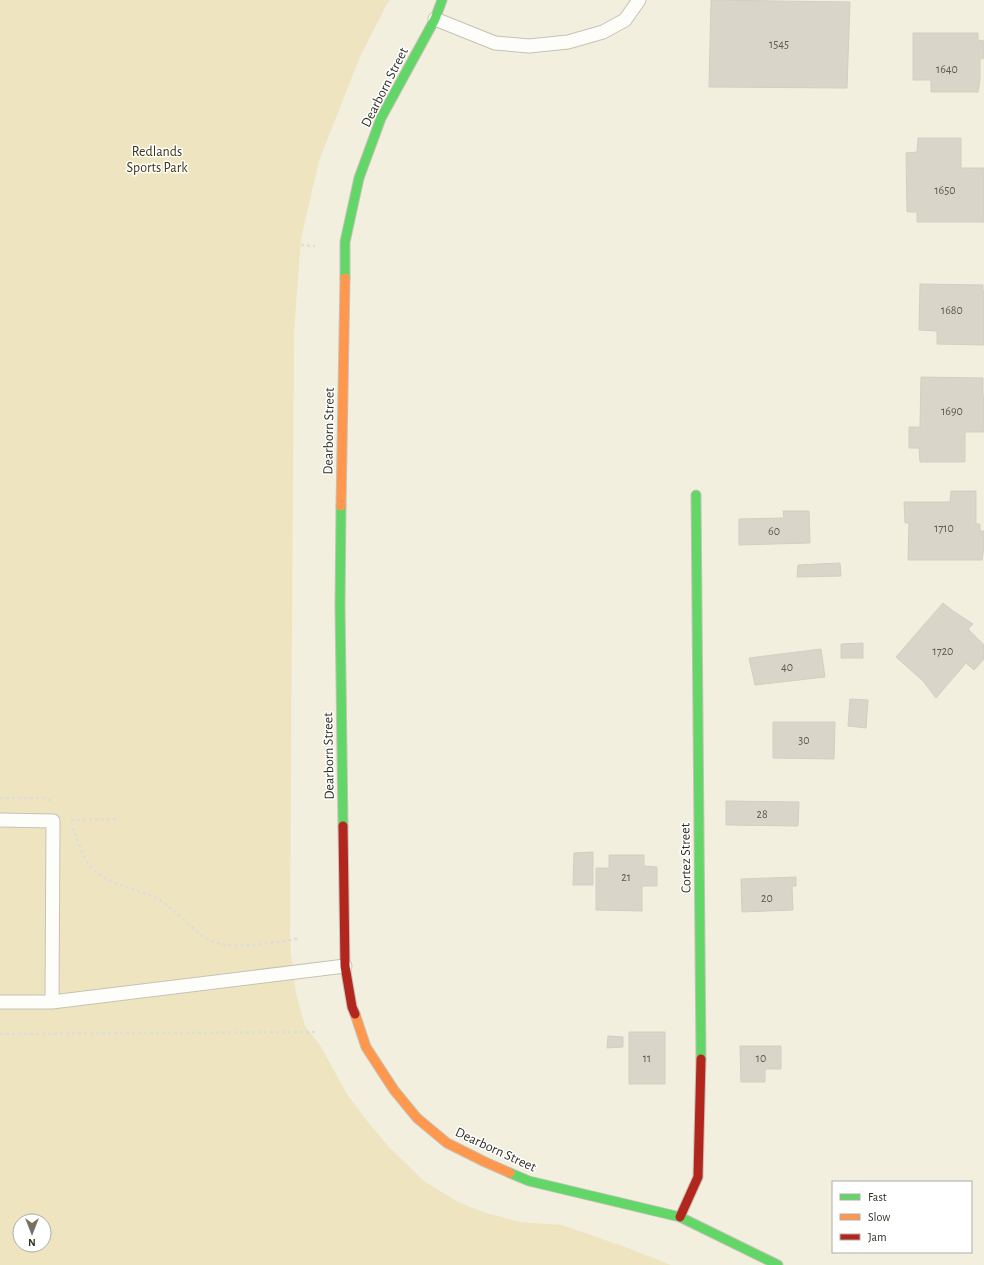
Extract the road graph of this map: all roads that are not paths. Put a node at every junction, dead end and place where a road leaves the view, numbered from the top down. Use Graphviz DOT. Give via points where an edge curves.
graph roads {
  1 [pos="442,0"];
  2 [pos="639,0"];
  3 [pos="434,19"];
  4 [pos="696,494"];
  5 [pos="0,820"];
  6 [pos="345,966"];
  7 [pos="0,1002"];
  8 [pos="52,1002"];
  9 [pos="680,1217"];
  10 [pos="778,1265"];
  1 -- 3 [label="street, Dearborn Street"];
  2 -- 3 [label="lane" via="626,20 603,32 552,44 529,46 495,43"];
  3 -- 6 [label="street, Dearborn Street" via="381,118 359,178 345,242 340,606"];
  4 -- 9 [label="street, Cortez Street" via="701,1053 698,1177"];
  5 -- 8 [label="lane" via="53,821"];
  6 -- 8 [label="lane"];
  6 -- 9 [label="street, Dearborn Street" via="352,1007 366,1046 394,1090 417,1118 447,1143 529,1181"];
  7 -- 8 [label="lane"];
  9 -- 10 [label="street, Dearborn Street"];
}
